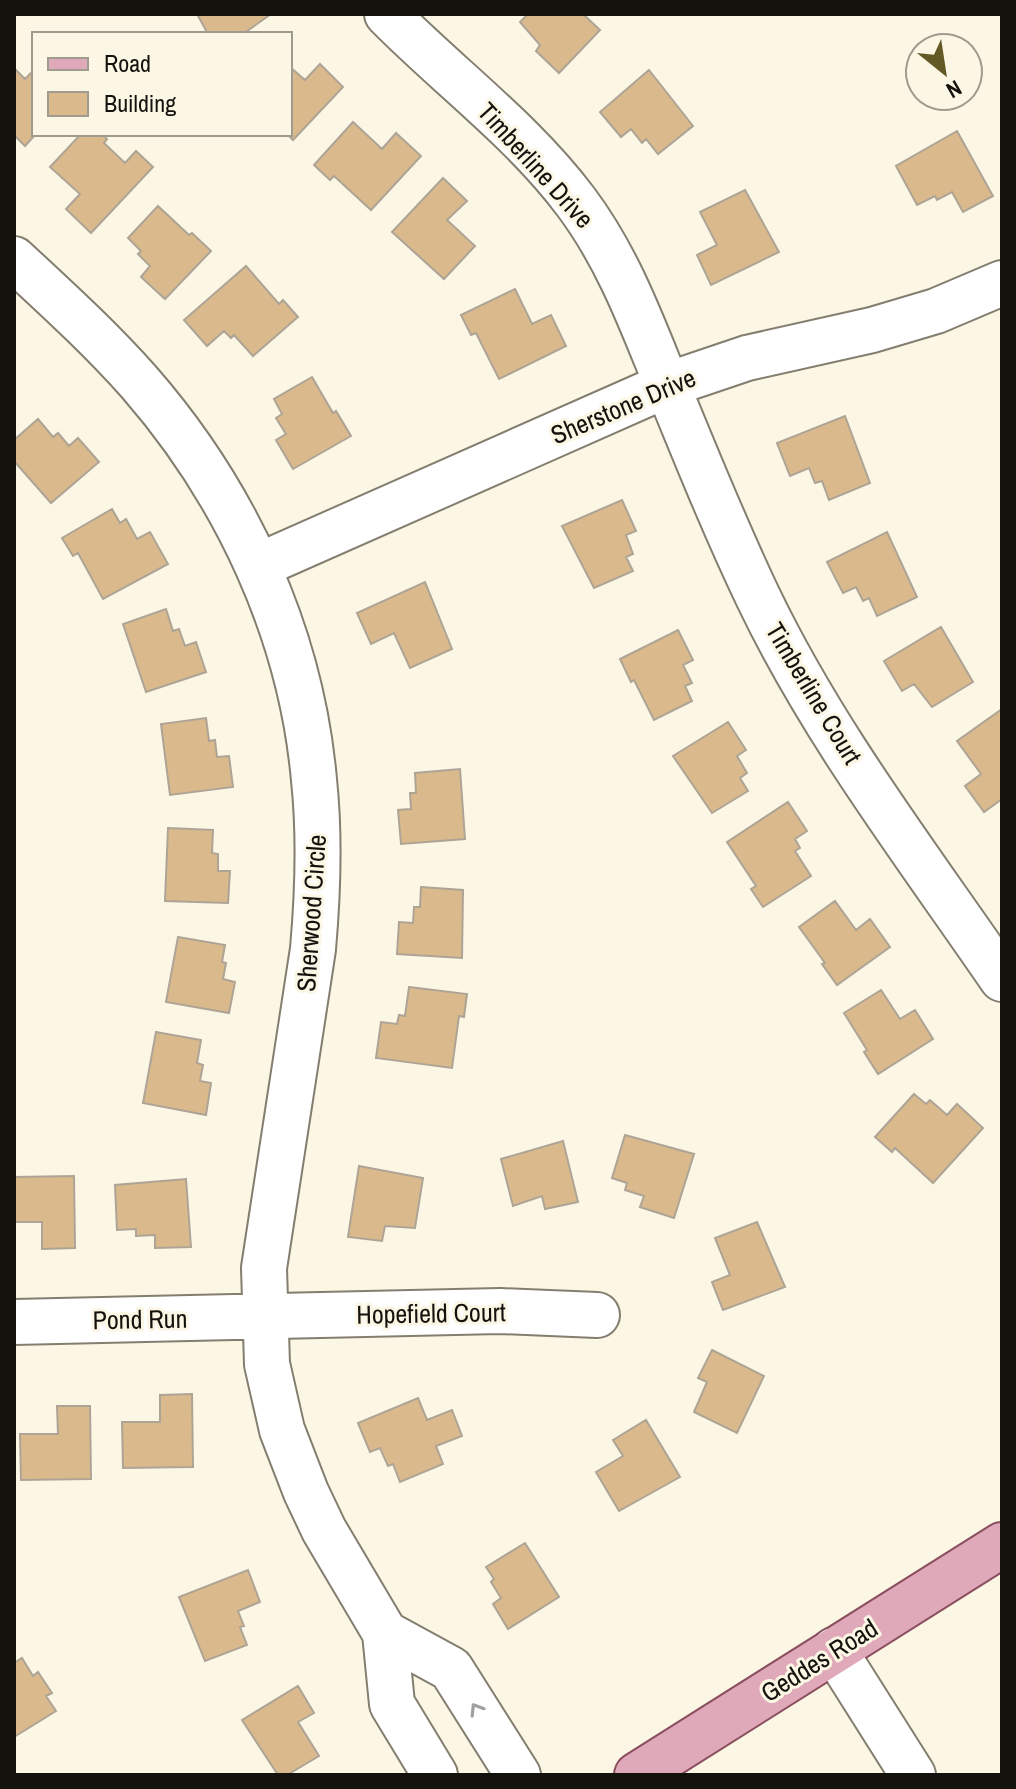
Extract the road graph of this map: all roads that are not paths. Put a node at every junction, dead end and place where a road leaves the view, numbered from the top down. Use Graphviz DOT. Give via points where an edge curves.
graph roads {
  1 [pos="387,14"];
  2 [pos="14,259"];
  3 [pos="1002,283"];
  4 [pos="667,385"];
  5 [pos="258,566"];
  6 [pos="1002,979"];
  7 [pos="597,1315"];
  8 [pos="266,1316"];
  9 [pos="14,1322"];
  10 [pos="1002,1545"];
  11 [pos="385,1633"];
  12 [pos="834,1650"];
  13 [pos="435,1775"];
  14 [pos="518,1775"];
  15 [pos="637,1775"];
  16 [pos="913,1775"];
  1 -- 4 [label="street, Timberline Drive" via="575,200 613,257"];
  2 -- 5 [label="street, Sherwood Circle" via="140,383 216,485"];
  3 -- 4 [label="street, Sherstone Drive" via="936,311 747,358"];
  4 -- 5 [label="street, Sherstone Drive"];
  4 -- 6 [label="street, Timberline Court" via="790,659 860,772"];
  5 -- 8 [label="street, Sherwood Circle" via="304,711 318,846 313,949 264,1268"];
  7 -- 8 [label="street, Hopefield Court" via="500,1311"];
  8 -- 9 [label="street, Pond Run"];
  8 -- 11 [label="street, Sherwood Circle" via="267,1364 282,1430 324,1530"];
  10 -- 12 [label="main road, Geddes Road"];
  11 -- 13 [label="street, Sherwood Circle" via="392,1704"];
  14 -- 11 [label="street, one-way" via="451,1669"];
  12 -- 15 [label="main road, Geddes Road"];
  12 -- 16 [label="street"];
}
